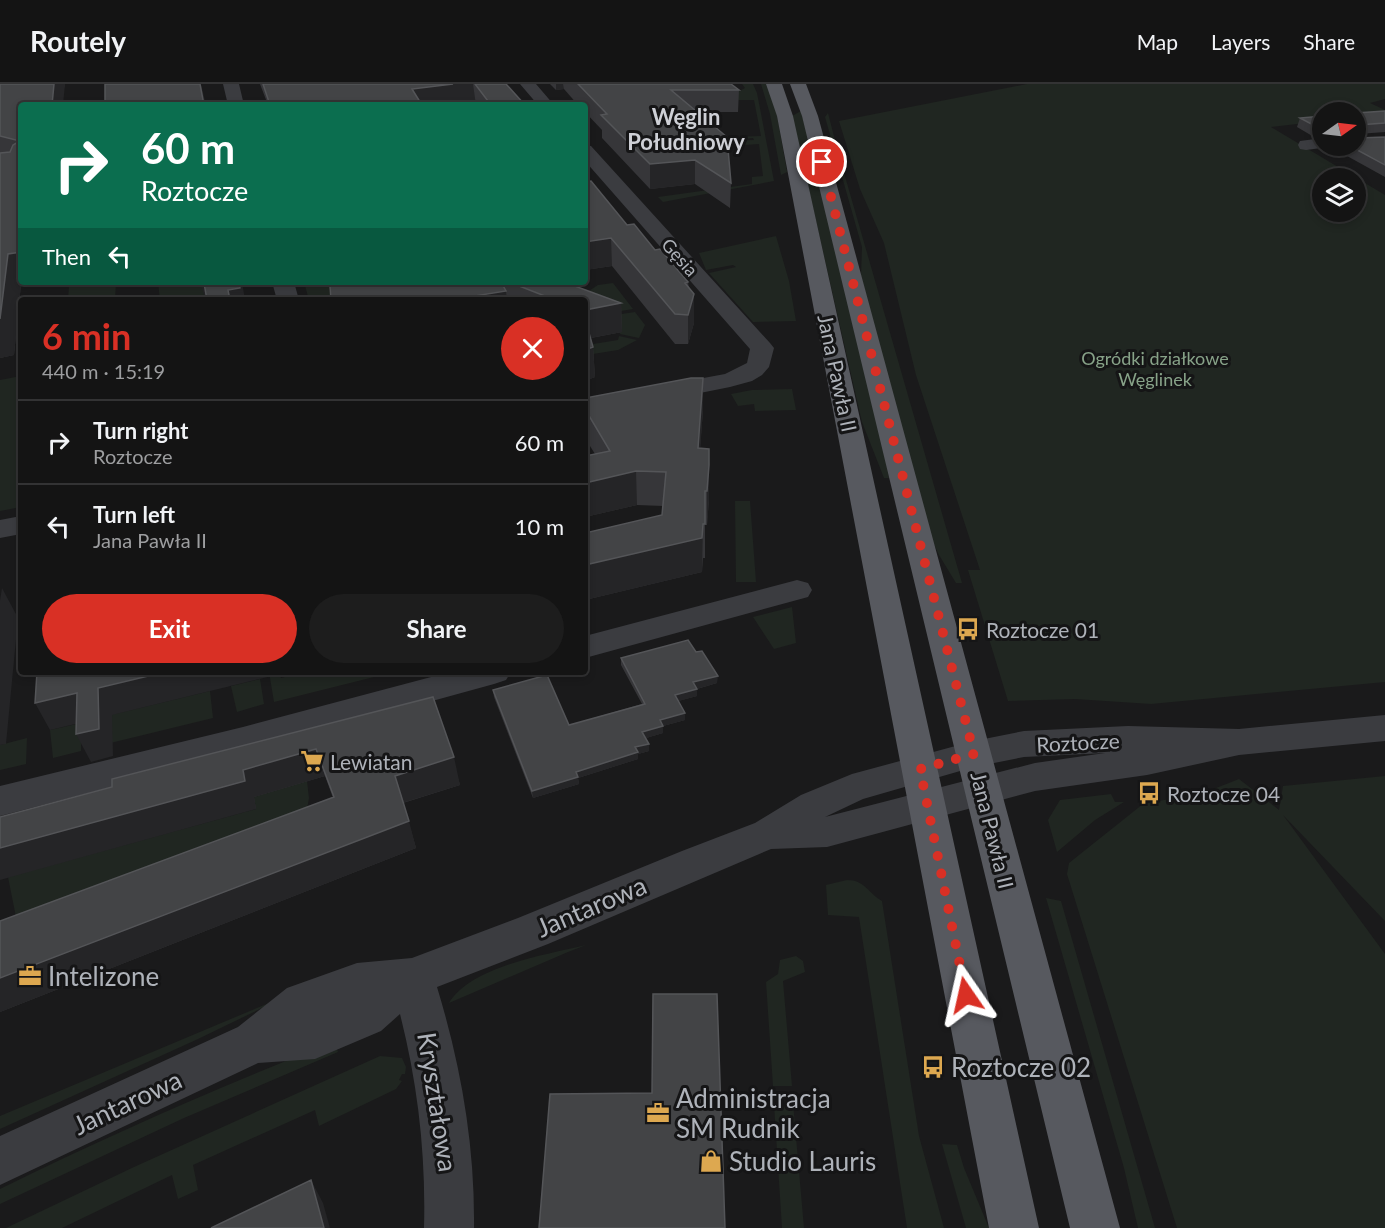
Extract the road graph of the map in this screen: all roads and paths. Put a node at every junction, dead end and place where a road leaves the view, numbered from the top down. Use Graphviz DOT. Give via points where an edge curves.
graph roads {
  1 [pos="231,84"];
  2 [pos="528,84"];
  3 [pos="774,84"];
  4 [pos="798,84"];
  5 [pos="235,102"];
  6 [pos="543,102"];
  7 [pos="588,153"];
  8 [pos="588,407"];
  9 [pos="18,526"];
  10 [pos="0,529"];
  11 [pos="797,590"];
  12 [pos="588,646"];
  13 [pos="483,675"];
  14 [pos="1385,728"];
  15 [pos="978,772"];
  16 [pos="923,787"];
  17 [pos="0,801"];
  18 [pos="412,977"];
  19 [pos="0,1161"];
  20 [pos="449,1228"];
  21 [pos="1014,1228"];
  22 [pos="1095,1228"];
  1 -- 5 [label="street"];
  2 -- 6 [label="street"];
  3 -- 16 [label="main road, Jana Pawła II" via="784,116"];
  4 -- 15 [label="main road, Jana Pawła II" via="811,119"];
  7 -- 8 [label="street, Gęsia" via="762,348 758,368 730,380"];
  9 -- 10 [label="street"];
  11 -- 12 [label="street"];
  13 -- 17 [label="street"];
  14 -- 15 [label="street, Roztocze" via="1239,742 1147,761 1035,777"];
  15 -- 16 [label="street, Roztocze"];
  15 -- 22 [label="main road, Jana Pawła II"];
  16 -- 18 [label="street, Jantarowa" via="827,832 769,834"];
  16 -- 21 [label="main road, Jana Pawła II"];
  18 -- 19 [label="street, Jantarowa" via="365,1017 315,1038 254,1042"];
  18 -- 20 [label="street, Kryształowa" via="426,1020 445,1125"];
}
